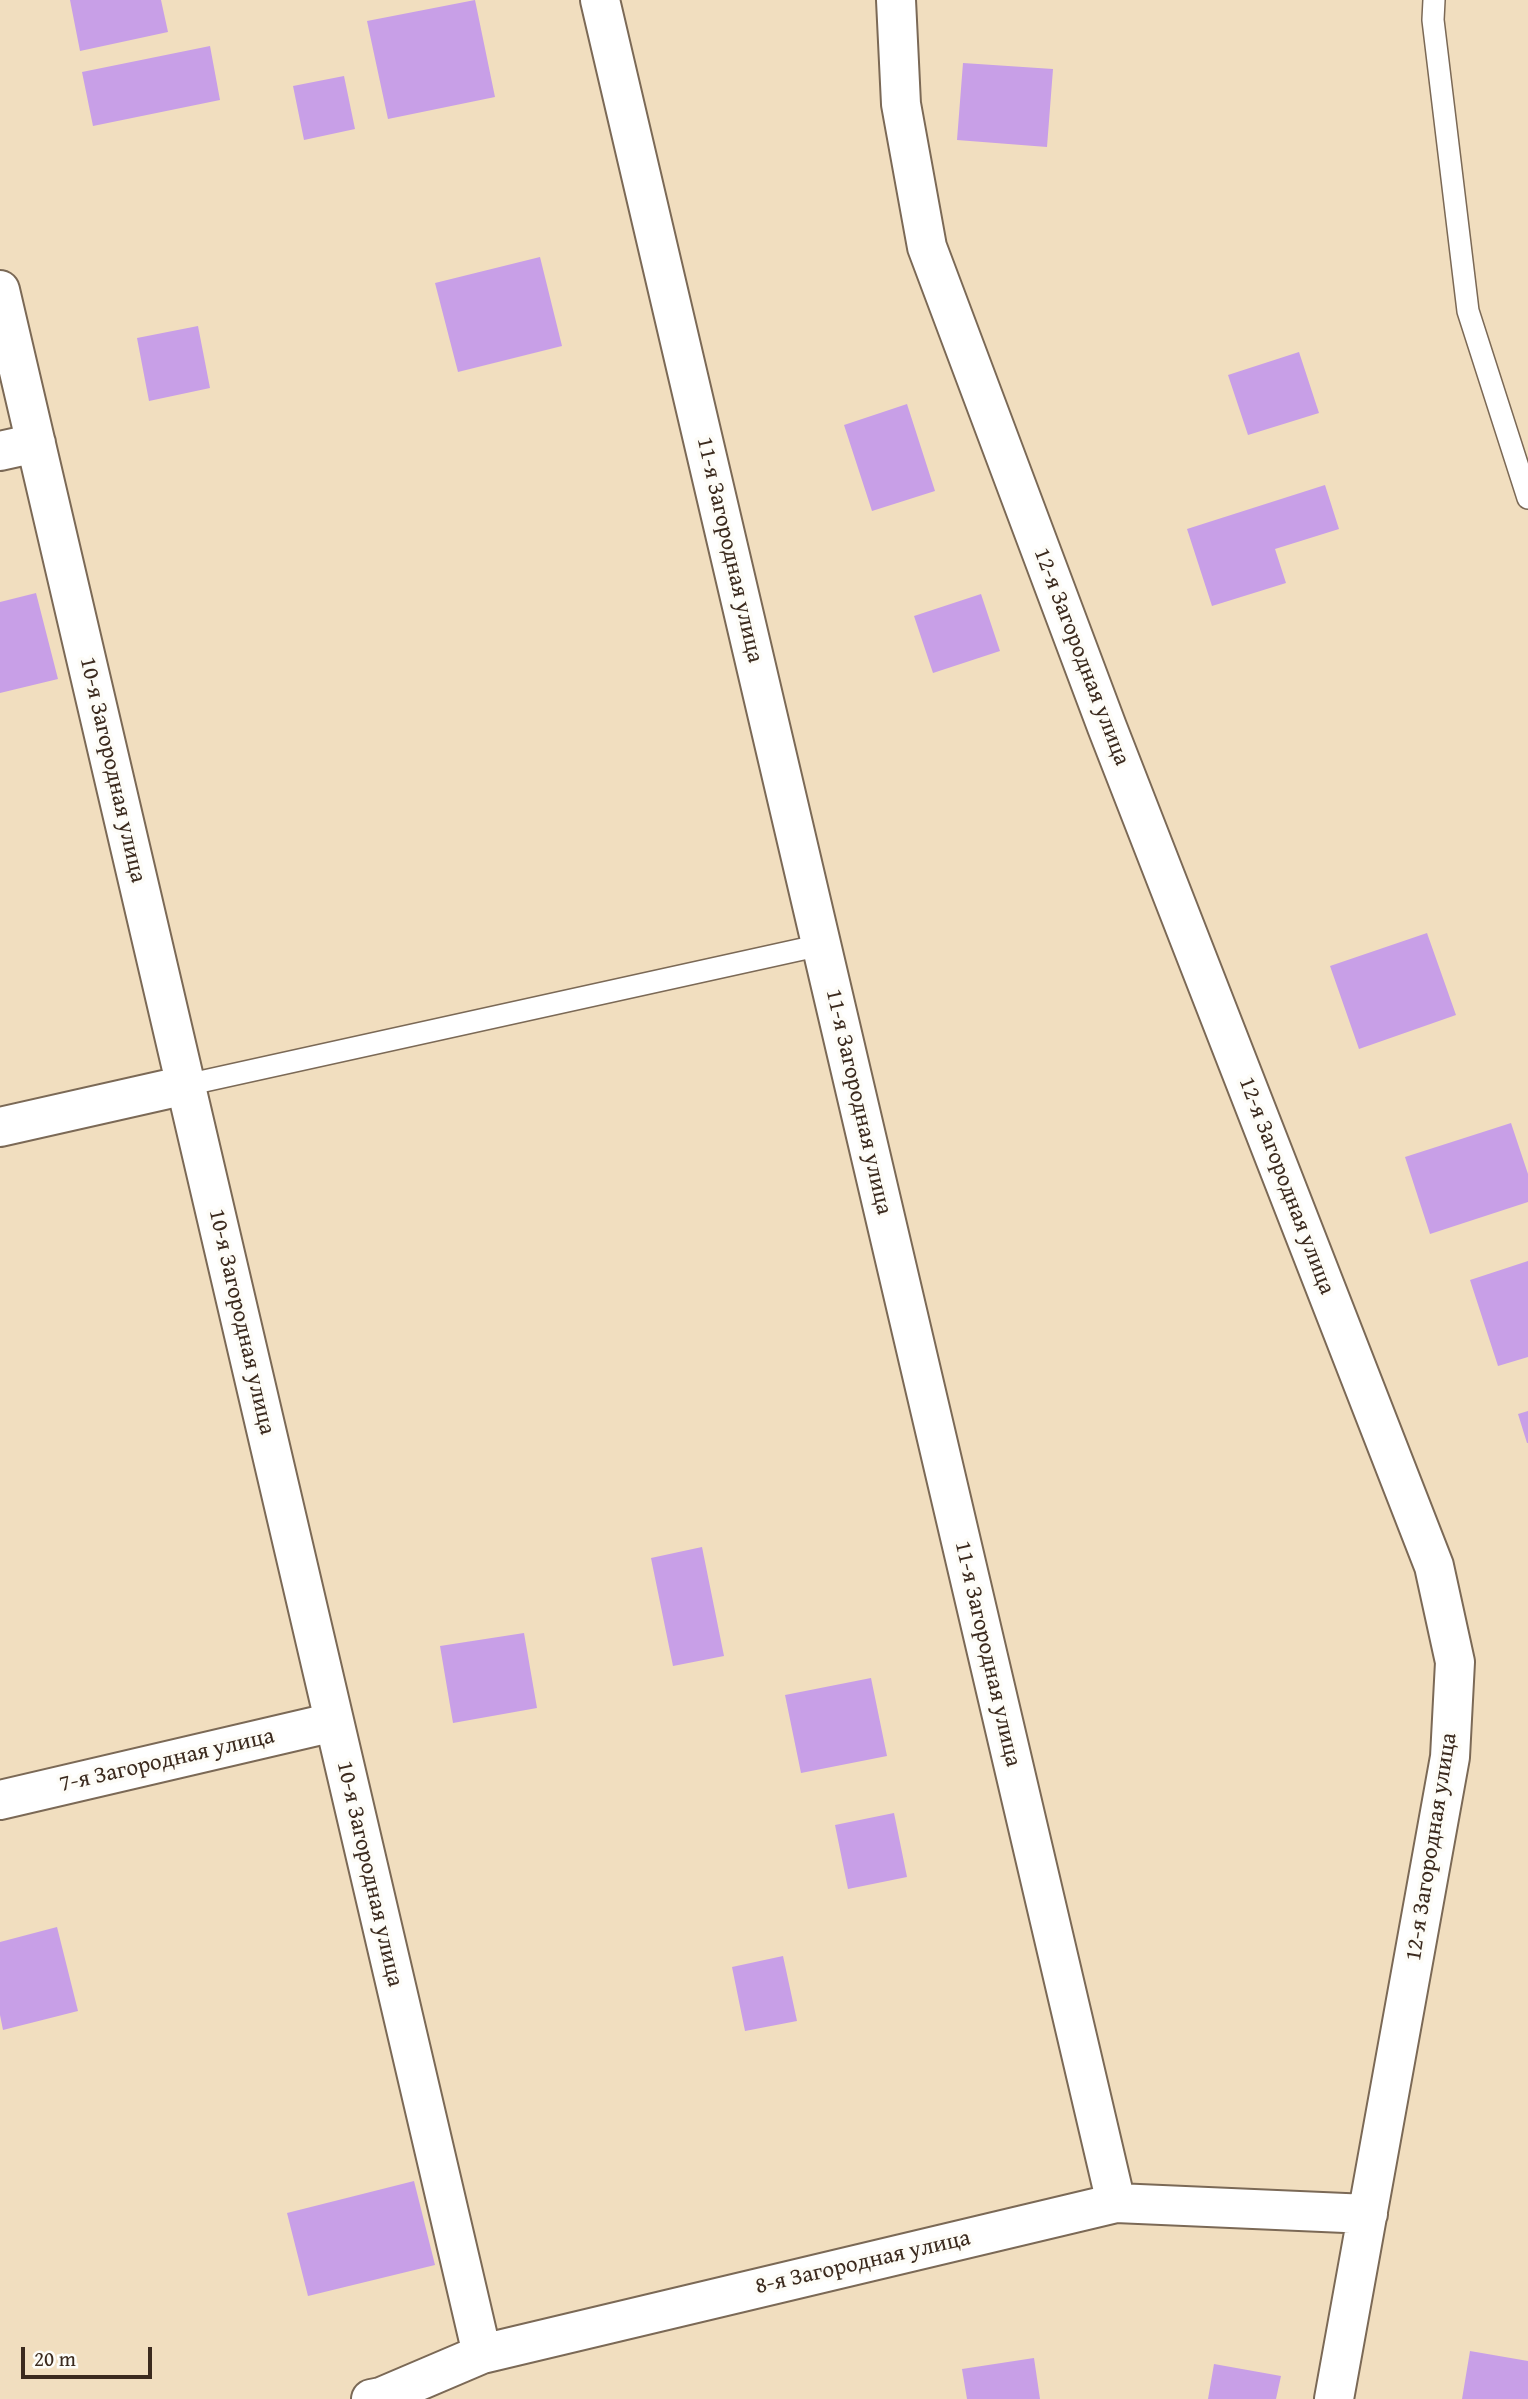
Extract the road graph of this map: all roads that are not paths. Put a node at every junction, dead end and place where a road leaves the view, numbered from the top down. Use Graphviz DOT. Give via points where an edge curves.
graph roads {
  1 [pos="600,0"];
  2 [pos="896,0"];
  3 [pos="1434,0"];
  4 [pos="0,290"];
  5 [pos="18,447"];
  6 [pos="1528,498"];
  7 [pos="821,944"];
  8 [pos="186,1086"];
  9 [pos="0,1127"];
  10 [pos="334,1722"];
  11 [pos="0,1800"];
  12 [pos="1116,2203"];
  13 [pos="1368,2214"];
  14 [pos="481,2354"];
  15 [pos="371,2399"];
  16 [pos="1334,2399"];
  1 -- 7 [label="street, 11-я Загородная улица"];
  2 -- 13 [label="street, 12-я Загородная улица" via="901,104 927,247 1112,740 1434,1566 1455,1662 1451,1758"];
  3 -- 6 [label="lane" via="1468,311"];
  4 -- 5 [label="street, 10-я Загородная улица"];
  5 -- 8 [label="street, 10-я Загородная улица"];
  7 -- 8 [label="lane"];
  7 -- 12 [label="street, 11-я Загородная улица"];
  8 -- 9 [label="street"];
  8 -- 10 [label="street, 10-я Загородная улица"];
  10 -- 11 [label="street, 7-я Загородная улица"];
  10 -- 14 [label="street, 10-я Загородная улица"];
  12 -- 13 [label="street, 8-я Загородная улица"];
  12 -- 14 [label="street, 8-я Загородная улица"];
  13 -- 16 [label="street, 12-я Загородная улица"];
  14 -- 15 [label="street, 8-я Загородная улица"];
}
